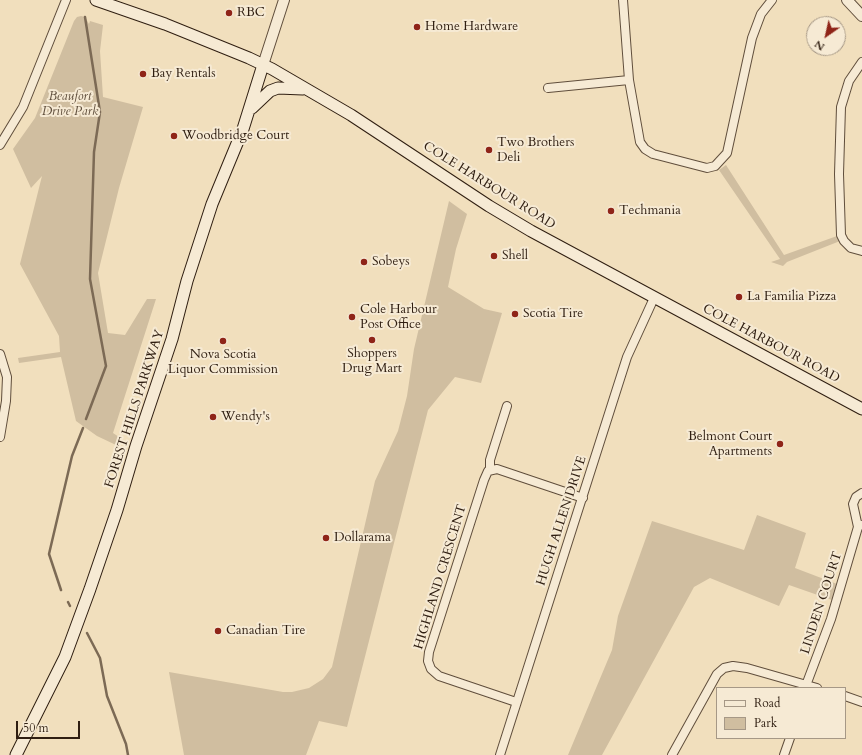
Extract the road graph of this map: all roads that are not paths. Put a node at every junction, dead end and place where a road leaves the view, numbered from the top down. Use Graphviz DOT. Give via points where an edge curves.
graph roads {
  1 [pos="66,0"];
  2 [pos="96,0"];
  3 [pos="284,0"];
  4 [pos="623,0"];
  5 [pos="772,0"];
  6 [pos="848,0"];
  7 [pos="862,16"];
  8 [pos="862,62"];
  9 [pos="264,65"];
  10 [pos="629,80"];
  11 [pos="548,88"];
  12 [pos="305,89"];
  13 [pos="249,111"];
  14 [pos="0,145"];
  15 [pos="862,251"];
  16 [pos="654,298"];
  17 [pos="0,354"];
  18 [pos="507,406"];
  19 [pos="862,409"];
  20 [pos="0,437"];
  21 [pos="490,470"];
  22 [pos="862,493"];
  23 [pos="582,498"];
  24 [pos="860,526"];
  25 [pos="806,686"];
  26 [pos="846,696"];
  27 [pos="516,702"];
  28 [pos="862,702"];
  29 [pos="790,739"];
  30 [pos="16,755"];
  31 [pos="500,755"];
  32 [pos="672,755"];
  33 [pos="784,755"];
  1 -- 14 [label="street" via="23,107"];
  2 -- 9 [label="main road, COLE HARBOUR ROAD" via="165,24"];
  3 -- 9 [label="street"];
  4 -- 10 [label="street"];
  5 -- 10 [label="street" via="761,14 752,38 728,150 715,166 702,168 653,154 643,148 637,136"];
  6 -- 7 [label="street"];
  8 -- 15 [label="street" via="849,81 842,98 839,166 841,235 848,246"];
  9 -- 12 [label="main road, COLE HARBOUR ROAD"];
  9 -- 13 [label="main road, FOREST HILLS PARKWAY"];
  10 -- 11 [label="street"];
  12 -- 13 [label="main road" via="278,88 267,92"];
  12 -- 16 [label="main road, COLE HARBOUR ROAD" via="351,115 489,206"];
  13 -- 30 [label="main road, FOREST HILLS PARKWAY" via="212,204 187,281 172,339 90,589 64,657"];
  16 -- 19 [label="main road, COLE HARBOUR ROAD"];
  16 -- 23 [label="street, HUGH ALLEN DRIVE" via="627,356"];
  17 -- 20 [label="street" via="8,377"];
  18 -- 21 [label="street, HIGHLAND CRESCENT" via="490,460"];
  21 -- 23 [label="street" via="497,469"];
  21 -- 27 [label="street, HIGHLAND CRESCENT" via="484,480 428,652 428,661 431,669 441,677"];
  22 -- 24 [label="street, LINDEN COURT" via="853,503"];
  23 -- 27 [label="street, HUGH ALLEN DRIVE"];
  24 -- 25 [label="street, LINDEN COURT" via="831,619"];
  25 -- 32 [label="street" via="747,668 724,668 717,674"];
  26 -- 28 [label="street"];
  27 -- 31 [label="street, HUGH ALLEN DRIVE"];
  29 -- 33 [label="street"];
}
